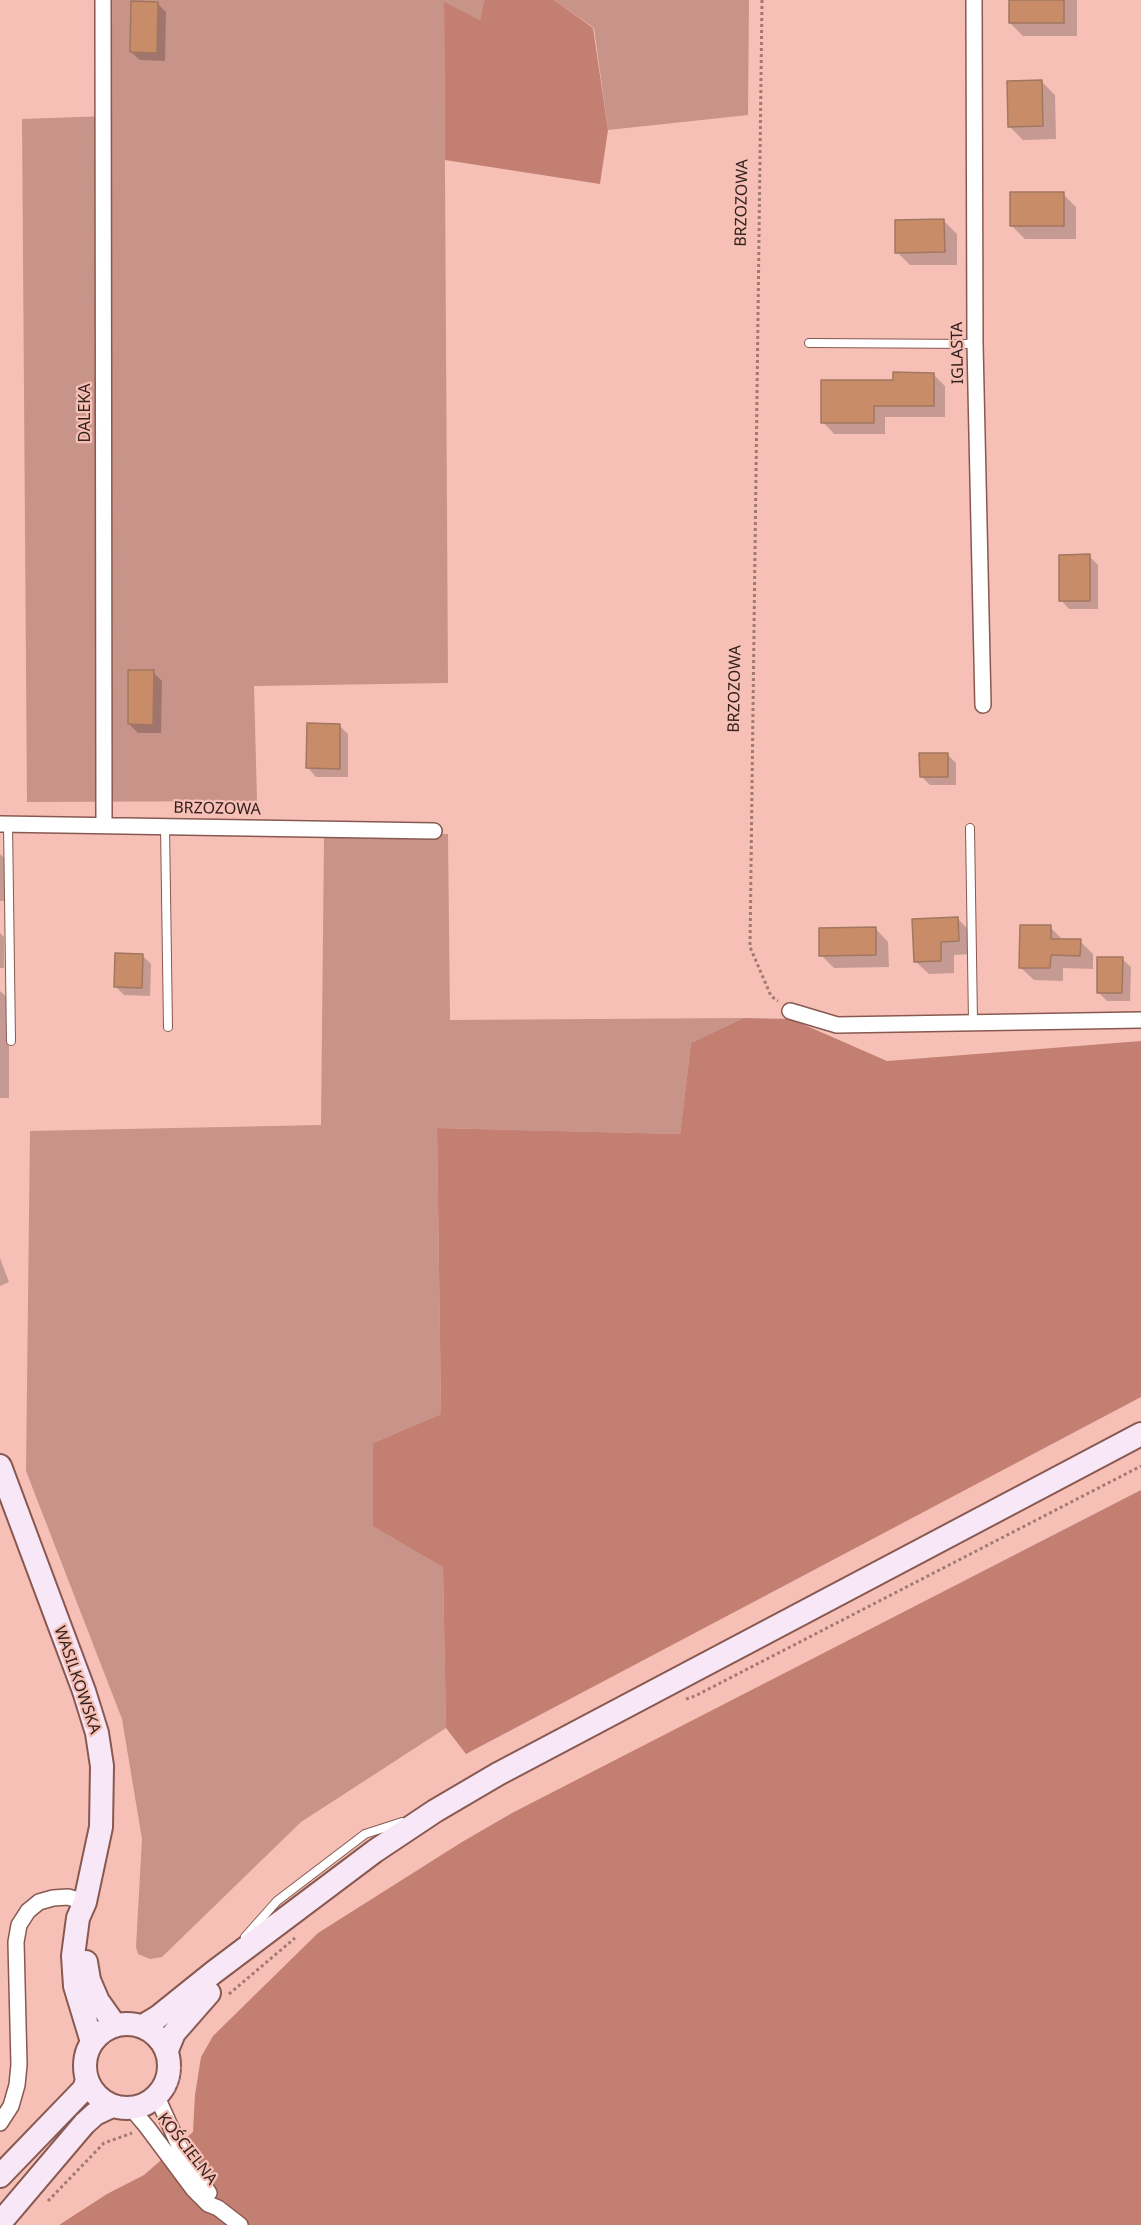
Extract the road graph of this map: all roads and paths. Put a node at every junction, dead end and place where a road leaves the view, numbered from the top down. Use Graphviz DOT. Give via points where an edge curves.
graph roads {
  1 [pos="103,0"];
  2 [pos="762,0"];
  3 [pos="974,0"];
  4 [pos="809,343"];
  5 [pos="975,344"];
  6 [pos="983,705"];
  7 [pos="4,824"];
  8 [pos="104,825"];
  9 [pos="165,826"];
  10 [pos="970,828"];
  11 [pos="434,831"];
  12 [pos="790,1011"];
  13 [pos="1141,1020"];
  14 [pos="973,1022"];
  15 [pos="168,1027"];
  16 [pos="11,1041"];
  17 [pos="1141,1434"];
  18 [pos="0,1466"];
  19 [pos="1141,1466"];
  20 [pos="676,1702"];
  21 [pos="435,1811"];
  22 [pos="85,1902"];
  23 [pos="299,1933"];
  24 [pos="250,1947"];
  25 [pos="228,1962"];
  26 [pos="222,2000"];
  27 [pos="116,2025"];
  28 [pos="143,2026"];
  29 [pos="92,2042"];
  30 [pos="173,2053"];
  31 [pos="87,2080"];
  32 [pos="121,2107"];
  33 [pos="161,2107"];
  34 [pos="0,2123"];
  35 [pos="147,2127"];
  36 [pos="0,2176"];
  37 [pos="45,2203"];
  38 [pos="218,2208"];
  39 [pos="0,2223"];
  40 [pos="240,2225"];
  1 -- 8 [label="street, DALEKA"];
  2 -- 12 [label="path, BRZOZOWA" via="750,947 771,996"];
  3 -- 5 [label="street, IGLASTA"];
  4 -- 5 [label="lane"];
  5 -- 6 [label="street, IGLASTA"];
  7 -- 8 [label="street, BRZOZOWA"];
  7 -- 16 [label="lane"];
  8 -- 9 [label="street, BRZOZOWA"];
  9 -- 11 [label="street, BRZOZOWA"];
  9 -- 15 [label="lane"];
  10 -- 14 [label="lane"];
  12 -- 14 [label="street" via="837,1025"];
  13 -- 14 [label="street"];
  17 -- 21 [label="main road" via="509,1768"];
  18 -- 22 [label="main road, WASILKOWSKA" via="97,1733 102,1766 101,1827"];
  19 -- 20 [label="path" via="695,1696"];
  21 -- 24 [label="main road" via="375,1851"];
  21 -- 25 [label="lane" via="365,1834 277,1900"];
  22 -- 27 [label="main road, WASILKOWSKA" via="89,1980 98,2001"];
  22 -- 29 [label="main road, WASILKOWSKA" via="75,1936 74,1970"];
  22 -- 34 [label="street" via="68,1897 39,1902 20,1925 16,1942 17,2085"];
  23 -- 26 [label="path"];
  24 -- 25 [label="main road"];
  24 -- 30 [label="main road" via="174,2033"];
  25 -- 28 [label="main road"];
  27 -- 28 [label="main road"];
  27 -- 29 [label="main road"];
  28 -- 30 [label="main road"];
  29 -- 31 [label="main road" via="85,2059"];
  30 -- 33 [label="main road"];
  30 -- 33 [label="path" via="181,2068 171,2102 173,2112"];
  31 -- 32 [label="main road" via="93,2091"];
  31 -- 36 [label="main road" via="84,2089"];
  32 -- 33 [label="main road"];
  32 -- 35 [label="street, KOŚCIELNA"];
  32 -- 39 [label="main road" via="95,2114 84,2124"];
  33 -- 38 [label="street, KOŚCIELNA" via="181,2150"];
  35 -- 37 [label="path" via="104,2143"];
  35 -- 38 [label="street, KOŚCIELNA" via="194,2190"];
  38 -- 40 [label="street, KOŚCIELNA"];
}
